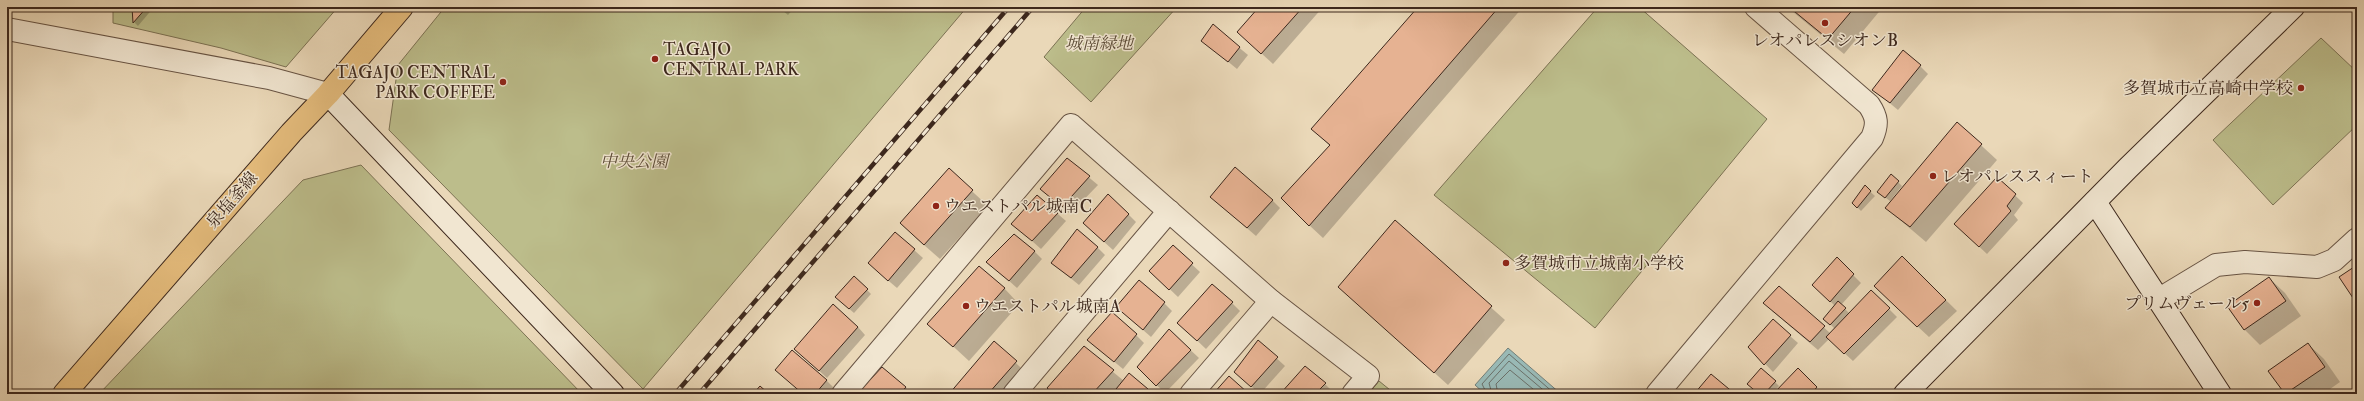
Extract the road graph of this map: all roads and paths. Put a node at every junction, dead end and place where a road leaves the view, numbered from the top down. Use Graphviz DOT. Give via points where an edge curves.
graph roads {
  1 [pos="402,7"];
  2 [pos="1756,7"];
  3 [pos="2294,7"];
  4 [pos="7,29"];
  5 [pos="328,94"];
  6 [pos="2095,202"];
  7 [pos="1169,211"];
  8 [pos="2357,239"];
  9 [pos="2158,300"];
  10 [pos="1271,301"];
  11 [pos="64,394"];
  12 [pos="613,394"];
  13 [pos="843,394"];
  14 [pos="1014,394"];
  15 [pos="1191,394"];
  16 [pos="1353,394"];
  17 [pos="1657,394"];
  18 [pos="1906,394"];
  19 [pos="2220,394"];
  1 -- 5 [label="main road, 泉塩釜線"];
  2 -- 17 [label="street" via="1869,105 1876,117 1876,128 1872,138"];
  3 -- 6 [label="street"];
  4 -- 5 [label="street" via="269,78"];
  5 -- 11 [label="main road, 泉塩釜線" via="291,133"];
  5 -- 12 [label="street"];
  6 -- 9 [label="street"];
  6 -- 18 [label="street"];
  7 -- 10 [label="street"];
  7 -- 13 [label="street" via="1071,125"];
  7 -- 14 [label="street"];
  8 -- 9 [label="street" via="2334,260 2317,267 2245,262 2216,264"];
  9 -- 19 [label="street"];
  10 -- 15 [label="street"];
  10 -- 16 [label="street" via="1368,376"];
}
